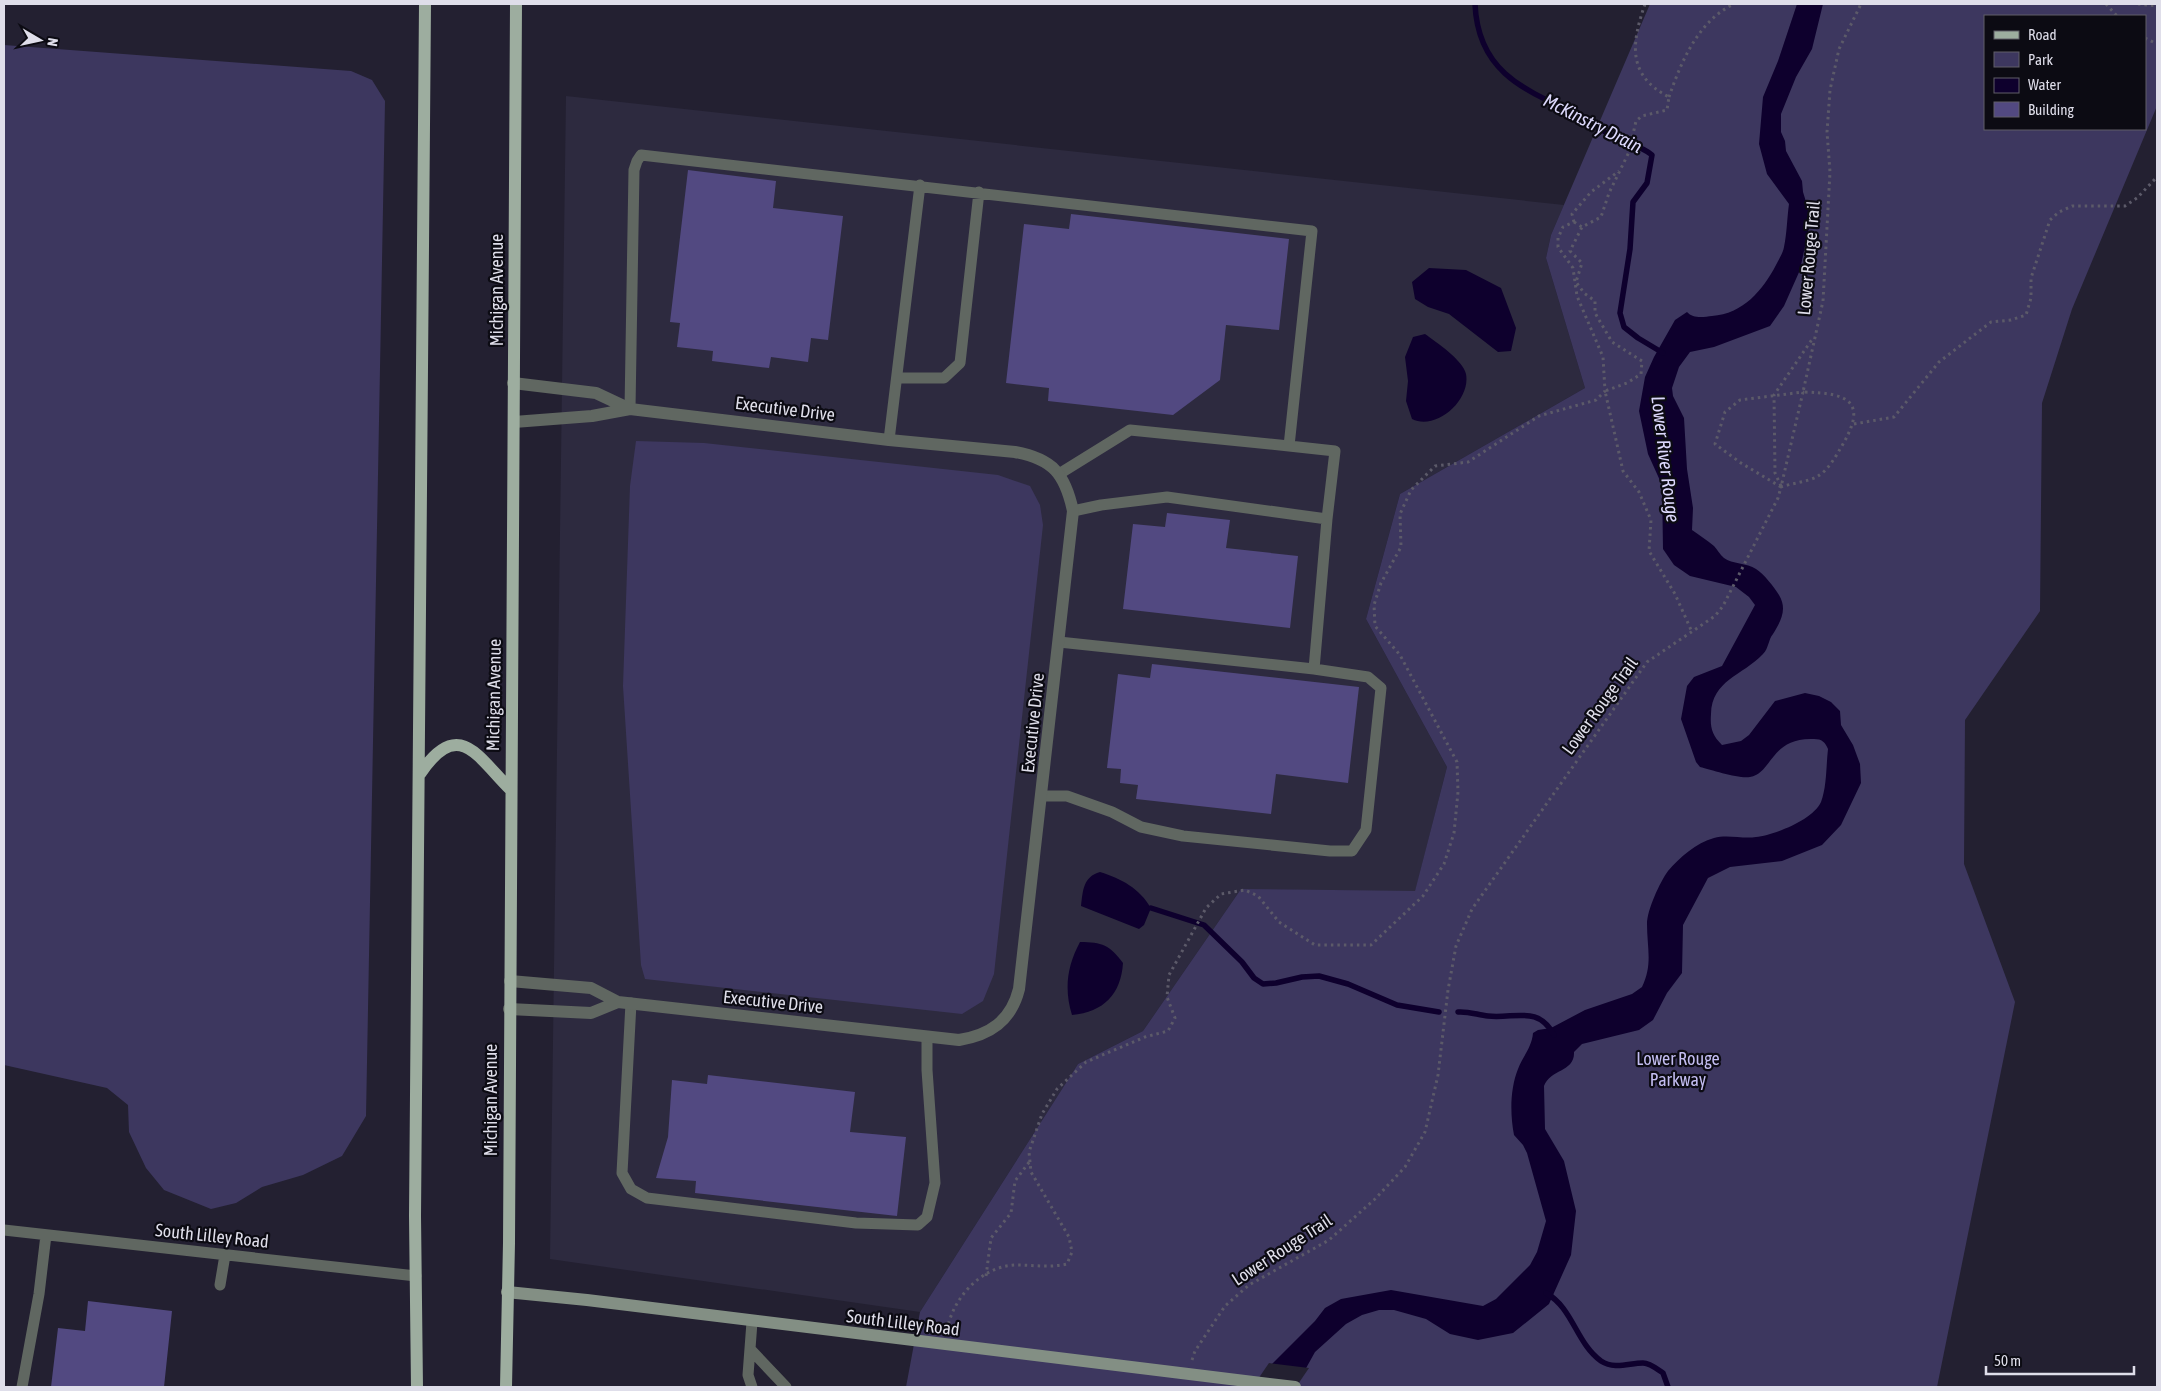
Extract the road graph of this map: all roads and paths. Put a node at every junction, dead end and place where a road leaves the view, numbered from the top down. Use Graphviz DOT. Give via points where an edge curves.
graph roads {
  1 [pos="425,4"];
  2 [pos="516,4"];
  3 [pos="1644,4"];
  4 [pos="1734,4"];
  5 [pos="1861,4"];
  6 [pos="2106,4"];
  7 [pos="2138,4"];
  8 [pos="2157,6"];
  9 [pos="2116,15"];
  10 [pos="1669,97"];
  11 [pos="1621,169"];
  12 [pos="2157,177"];
  13 [pos="920,185"];
  14 [pos="979,192"];
  15 [pos="1574,222"];
  16 [pos="1582,227"];
  17 [pos="1576,282"];
  18 [pos="1814,335"];
  19 [pos="897,378"];
  20 [pos="513,383"];
  21 [pos="1803,392"];
  22 [pos="1774,395"];
  23 [pos="630,409"];
  24 [pos="514,422"];
  25 [pos="1854,424"];
  26 [pos="889,440"];
  27 [pos="1289,446"];
  28 [pos="1059,474"];
  29 [pos="1781,487"];
  30 [pos="1073,510"];
  31 [pos="1327,519"];
  32 [pos="1692,632"];
  33 [pos="1059,642"];
  34 [pos="1314,669"];
  35 [pos="420,774"];
  36 [pos="510,789"];
  37 [pos="1042,796"];
  38 [pos="510,981"];
  39 [pos="624,1003"];
  40 [pos="509,1009"];
  41 [pos="927,1037"];
  42 [pos="1030,1160"];
  43 [pos="4,1230"];
  44 [pos="46,1234"];
  45 [pos="225,1255"];
  46 [pos="416,1276"];
  47 [pos="986,1276"];
  48 [pos="220,1285"];
  49 [pos="507,1292"];
  50 [pos="752,1322"];
  51 [pos="751,1350"];
  52 [pos="1192,1360"];
  53 [pos="22,1387"];
  54 [pos="417,1387"];
  55 [pos="506,1387"];
  56 [pos="752,1387"];
  57 [pos="786,1387"];
  58 [pos="1295,1387"];
  1 -- 35 [label="main road"];
  2 -- 20 [label="main road, Michigan Avenue"];
  3 -- 10 [label="path" via="1635,57 1644,77"];
  4 -- 10 [label="path" via="1726,7 1704,28 1682,60"];
  5 -- 18 [label="path, Lower Rouge Trail" via="1839,49 1830,90 1827,132 1830,172 1823,301"];
  6 -- 9 [label="path"];
  7 -- 8 [label="path"];
  10 -- 11 [label="path" via="1667,110 1642,116 1636,122"];
  11 -- 15 [label="path" via="1582,201 1572,214"];
  11 -- 16 [label="path" via="1601,217"];
  12 -- 25 [label="path" via="2125,206 2072,206 2059,212 2050,220 2031,278 2031,298 2026,315 1990,322 1939,362 1894,417"];
  13 -- 14 [label="lane"];
  13 -- 19 [label="lane"];
  13 -- 23 [label="lane" via="641,155 634,170"];
  14 -- 19 [label="lane" via="960,363 944,378"];
  14 -- 27 [label="lane" via="1312,231"];
  15 -- 16 [label="path"];
  15 -- 17 [label="path" via="1563,226 1558,248 1573,268"];
  16 -- 17 [label="path" via="1570,251 1582,263"];
  17 -- 32 [label="path" via="1595,301 1595,313 1612,342 1642,361 1641,374 1605,391 1623,471 1639,492 1651,520 1650,551"];
  18 -- 21 [label="path, Lower Rouge Trail"];
  18 -- 22 [label="path"];
  19 -- 26 [label="lane"];
  20 -- 23 [label="street, Executive Drive" via="596,393"];
  20 -- 24 [label="main road, Michigan Avenue"];
  21 -- 22 [label="path"];
  21 -- 25 [label="path" via="1825,392 1847,400 1854,408"];
  21 -- 29 [label="path, Lower Rouge Trail"];
  22 -- 29 [label="path" via="1775,473"];
  22 -- 29 [label="path" via="1740,400 1725,412 1714,444"];
  23 -- 24 [label="street, Executive Drive" via="592,416"];
  23 -- 26 [label="street, Executive Drive"];
  24 -- 36 [label="main road, Michigan Avenue"];
  25 -- 29 [label="path" via="1833,461 1819,476"];
  26 -- 28 [label="street, Executive Drive" via="1033,455"];
  27 -- 28 [label="lane" via="1130,430"];
  27 -- 31 [label="lane" via="1335,451"];
  28 -- 30 [label="street, Executive Drive" via="1068,488"];
  29 -- 32 [label="path, Lower Rouge Trail" via="1723,606 1715,616"];
  30 -- 31 [label="lane" via="1167,497"];
  30 -- 33 [label="street, Executive Drive"];
  31 -- 34 [label="lane"];
  32 -- 52 [label="path, Lower Rouge Trail" via="1647,662 1472,909 1456,946 1438,1076 1425,1132 1405,1167 1329,1240 1250,1285 1224,1306"];
  33 -- 34 [label="lane"];
  33 -- 37 [label="street, Executive Drive"];
  34 -- 37 [label="lane" via="1368,677 1380,688 1366,830 1352,851 1330,852 1184,836 1141,827 1112,812 1067,796"];
  35 -- 36 [label="main road" via="438,752 453,745 462,746 481,757"];
  35 -- 46 [label="main road"];
  36 -- 38 [label="main road, Michigan Avenue"];
  37 -- 41 [label="street, Executive Drive" via="1015,1002 999,1026 976,1037 959,1040"];
  38 -- 39 [label="street, Executive Drive" via="591,988"];
  38 -- 40 [label="main road, Michigan Avenue"];
  39 -- 40 [label="street, Executive Drive" via="592,1013"];
  39 -- 41 [label="street, Executive Drive"];
  39 -- 41 [label="lane" via="622,1173 631,1190 647,1198 856,1223 918,1225 927,1217 935,1183"];
  40 -- 49 [label="main road, Michigan Avenue"];
  42 -- 47 [label="path" via="1015,1181 1011,1213 991,1238"];
  43 -- 44 [label="lane, South Lilley Road"];
  44 -- 45 [label="lane, South Lilley Road"];
  44 -- 53 [label="lane"];
  45 -- 46 [label="lane, South Lilley Road"];
  45 -- 48 [label="lane"];
  46 -- 54 [label="main road"];
  49 -- 50 [label="street, South Lilley Road"];
  49 -- 55 [label="main road, Michigan Avenue"];
  50 -- 51 [label="lane"];
  50 -- 58 [label="street, South Lilley Road"];
  51 -- 56 [label="lane" via="748,1375"];
  51 -- 57 [label="lane"];
}
